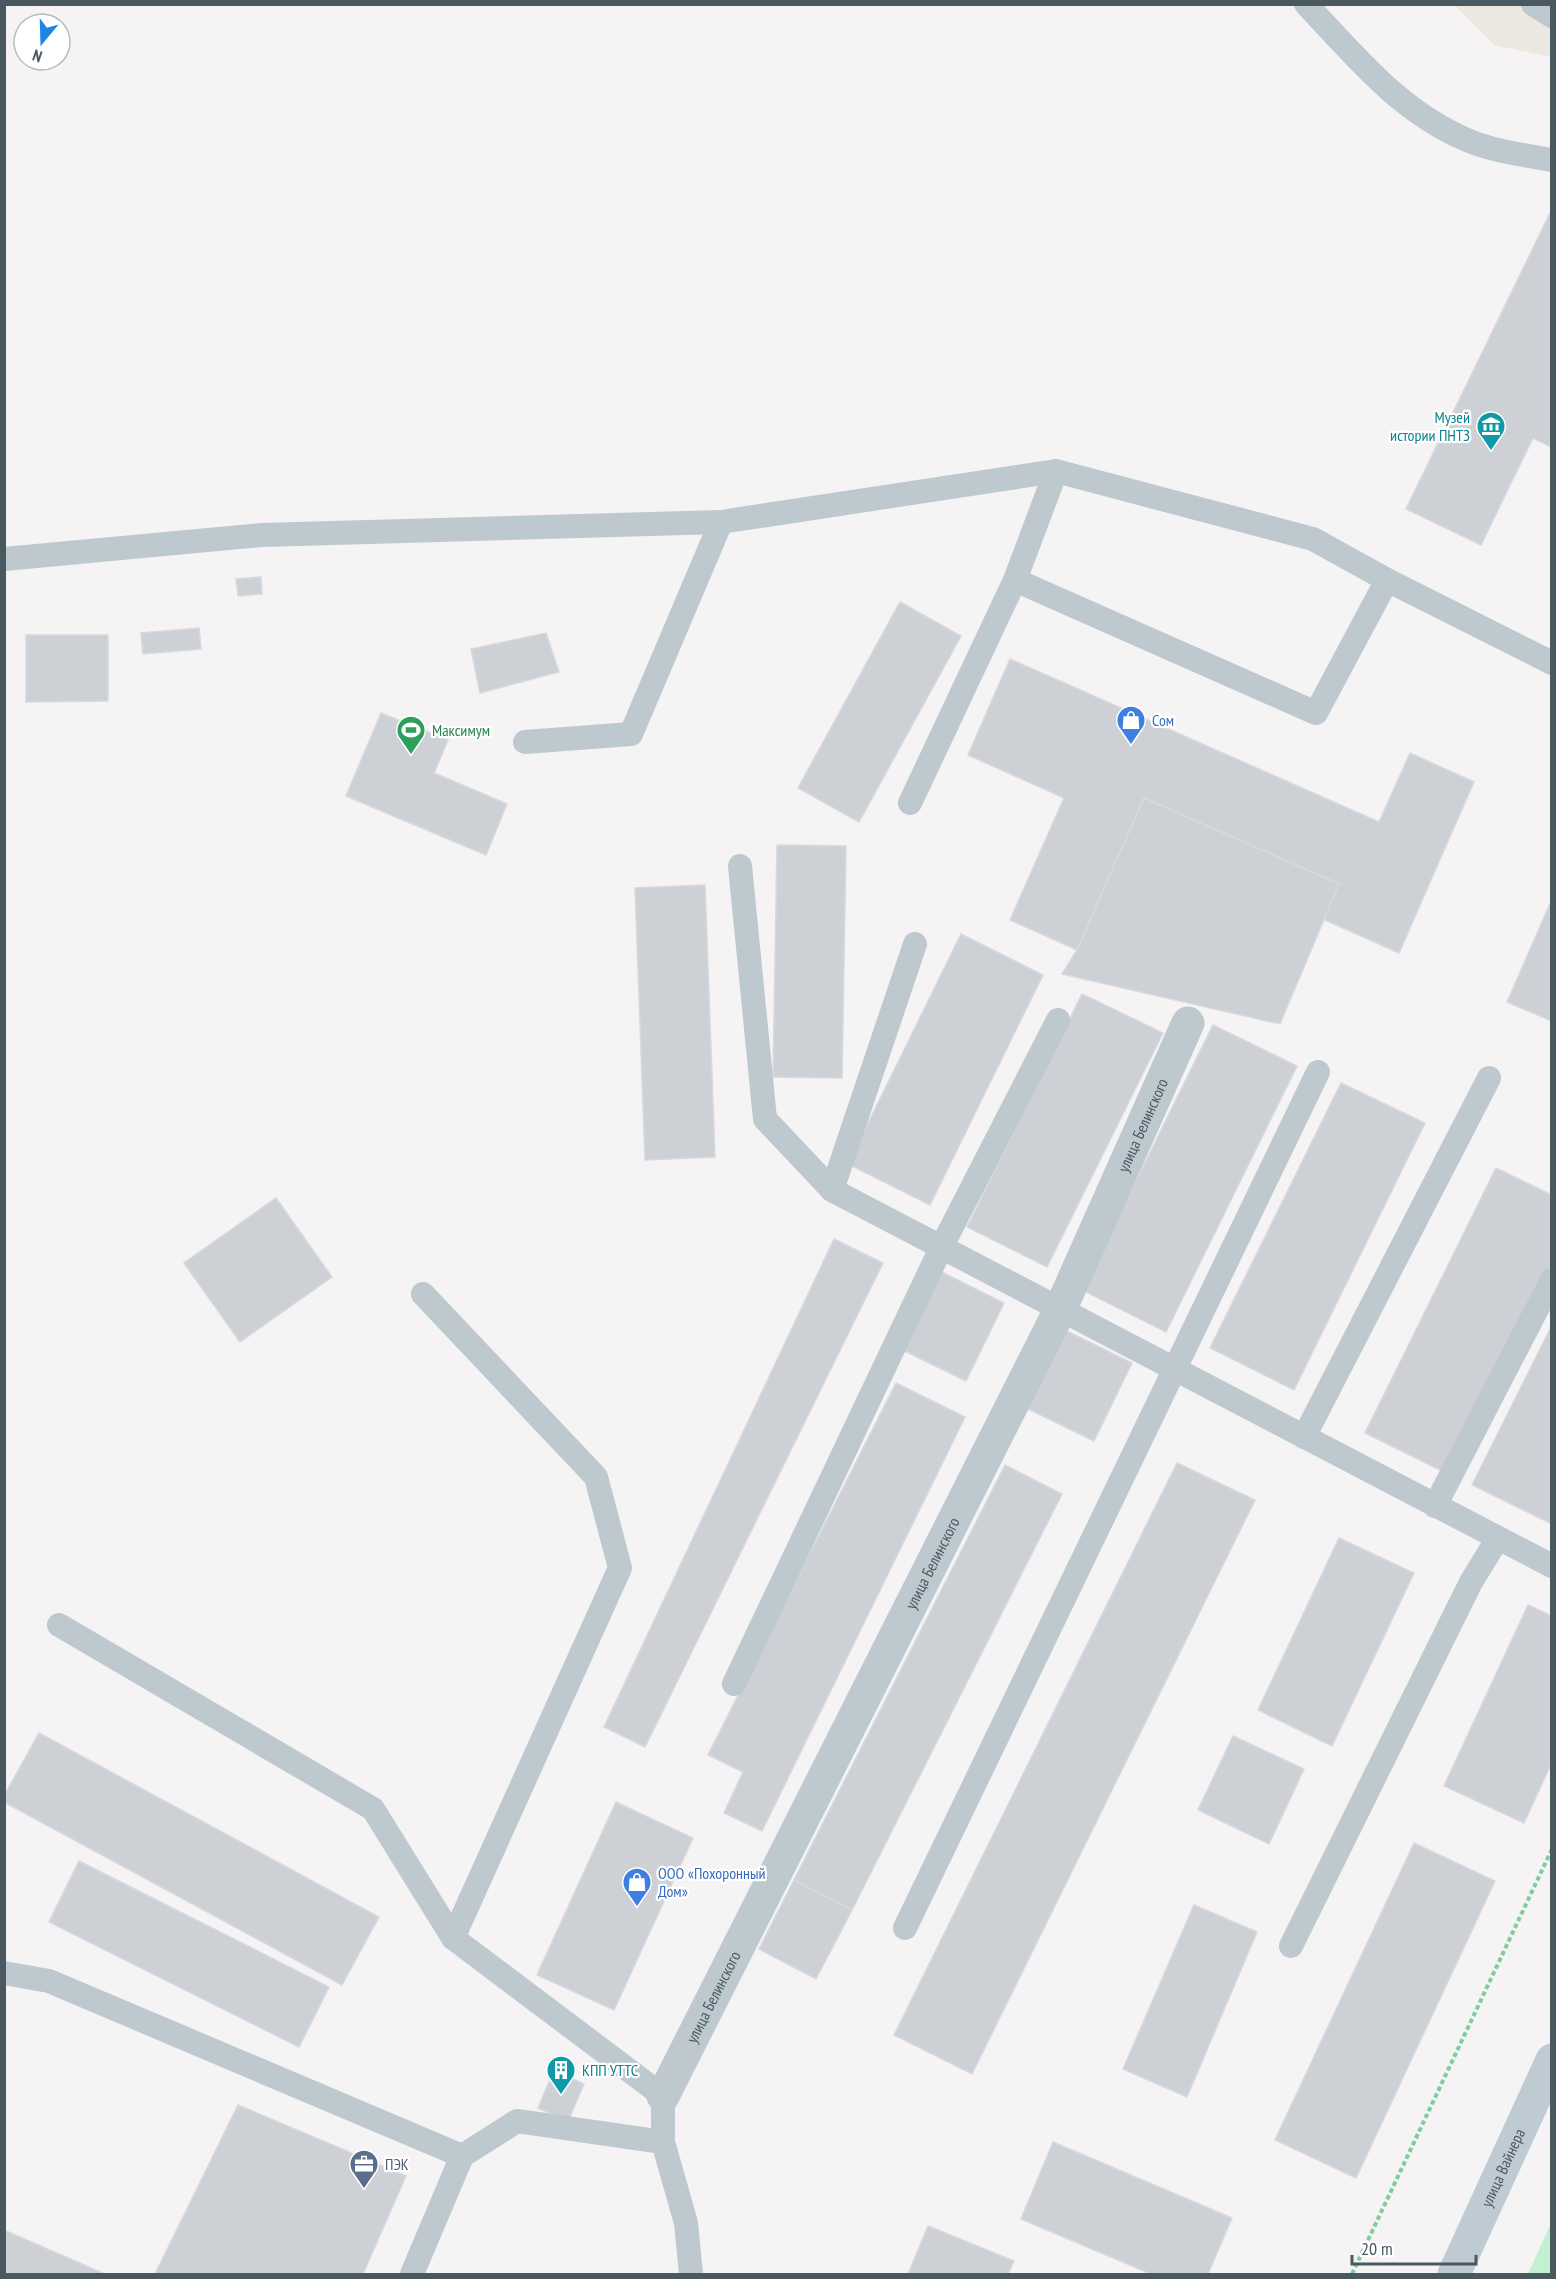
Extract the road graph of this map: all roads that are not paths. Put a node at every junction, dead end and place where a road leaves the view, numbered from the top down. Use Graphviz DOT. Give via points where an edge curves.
graph roads {
  1 [pos="1306,4"];
  2 [pos="1533,4"];
  3 [pos="1551,16"];
  4 [pos="1551,160"];
  5 [pos="1056,471"];
  6 [pos="721,522"];
  7 [pos="4,559"];
  8 [pos="1015,580"];
  9 [pos="1387,580"];
  10 [pos="1551,663"];
  11 [pos="525,742"];
  12 [pos="910,803"];
  13 [pos="740,866"];
  14 [pos="915,944"];
  15 [pos="1058,1020"];
  16 [pos="1188,1023"];
  17 [pos="1318,1072"];
  18 [pos="1489,1078"];
  19 [pos="832,1190"];
  20 [pos="941,1248"];
  21 [pos="1551,1280"];
  22 [pos="423,1294"];
  23 [pos="1060,1310"];
  24 [pos="1176,1370"];
  25 [pos="1304,1437"];
  26 [pos="1435,1506"];
  27 [pos="1498,1538"];
  28 [pos="1551,1566"];
  29 [pos="59,1625"];
  30 [pos="734,1684"];
  31 [pos="905,1928"];
  32 [pos="453,1938"];
  33 [pos="1291,1946"];
  34 [pos="4,1973"];
  35 [pos="1551,2060"];
  36 [pos="663,2096"];
  37 [pos="663,2142"];
  38 [pos="462,2156"];
  39 [pos="412,2274"];
  40 [pos="692,2274"];
  41 [pos="1454,2274"];
  1 -- 4 [label="lane" via="1390,93 1430,122 1469,141"];
  2 -- 3 [label="lane"];
  5 -- 6 [label="lane"];
  5 -- 8 [label="lane"];
  5 -- 9 [label="lane" via="1313,539"];
  6 -- 7 [label="lane" via="262,535"];
  6 -- 11 [label="lane" via="631,734"];
  8 -- 9 [label="lane" via="1316,713"];
  8 -- 12 [label="lane"];
  9 -- 10 [label="lane"];
  13 -- 19 [label="lane" via="765,1119"];
  14 -- 19 [label="lane"];
  15 -- 20 [label="lane"];
  16 -- 23 [label="street, улица Белинского"];
  17 -- 24 [label="lane"];
  18 -- 25 [label="lane"];
  19 -- 20 [label="lane"];
  20 -- 23 [label="lane"];
  20 -- 30 [label="lane"];
  21 -- 26 [label="lane"];
  22 -- 32 [label="lane" via="596,1477 620,1568"];
  23 -- 24 [label="lane"];
  23 -- 36 [label="street, улица Белинского"];
  24 -- 25 [label="lane"];
  24 -- 31 [label="lane"];
  25 -- 26 [label="lane"];
  26 -- 27 [label="lane"];
  27 -- 28 [label="lane"];
  27 -- 33 [label="lane" via="1471,1582"];
  29 -- 32 [label="lane" via="373,1809"];
  32 -- 36 [label="lane"];
  34 -- 38 [label="lane" via="50,1981"];
  35 -- 41 [label="main road, улица Вайнера"];
  36 -- 37 [label="lane"];
  37 -- 38 [label="lane" via="517,2121"];
  37 -- 40 [label="lane" via="686,2223"];
  38 -- 39 [label="lane"];
}
